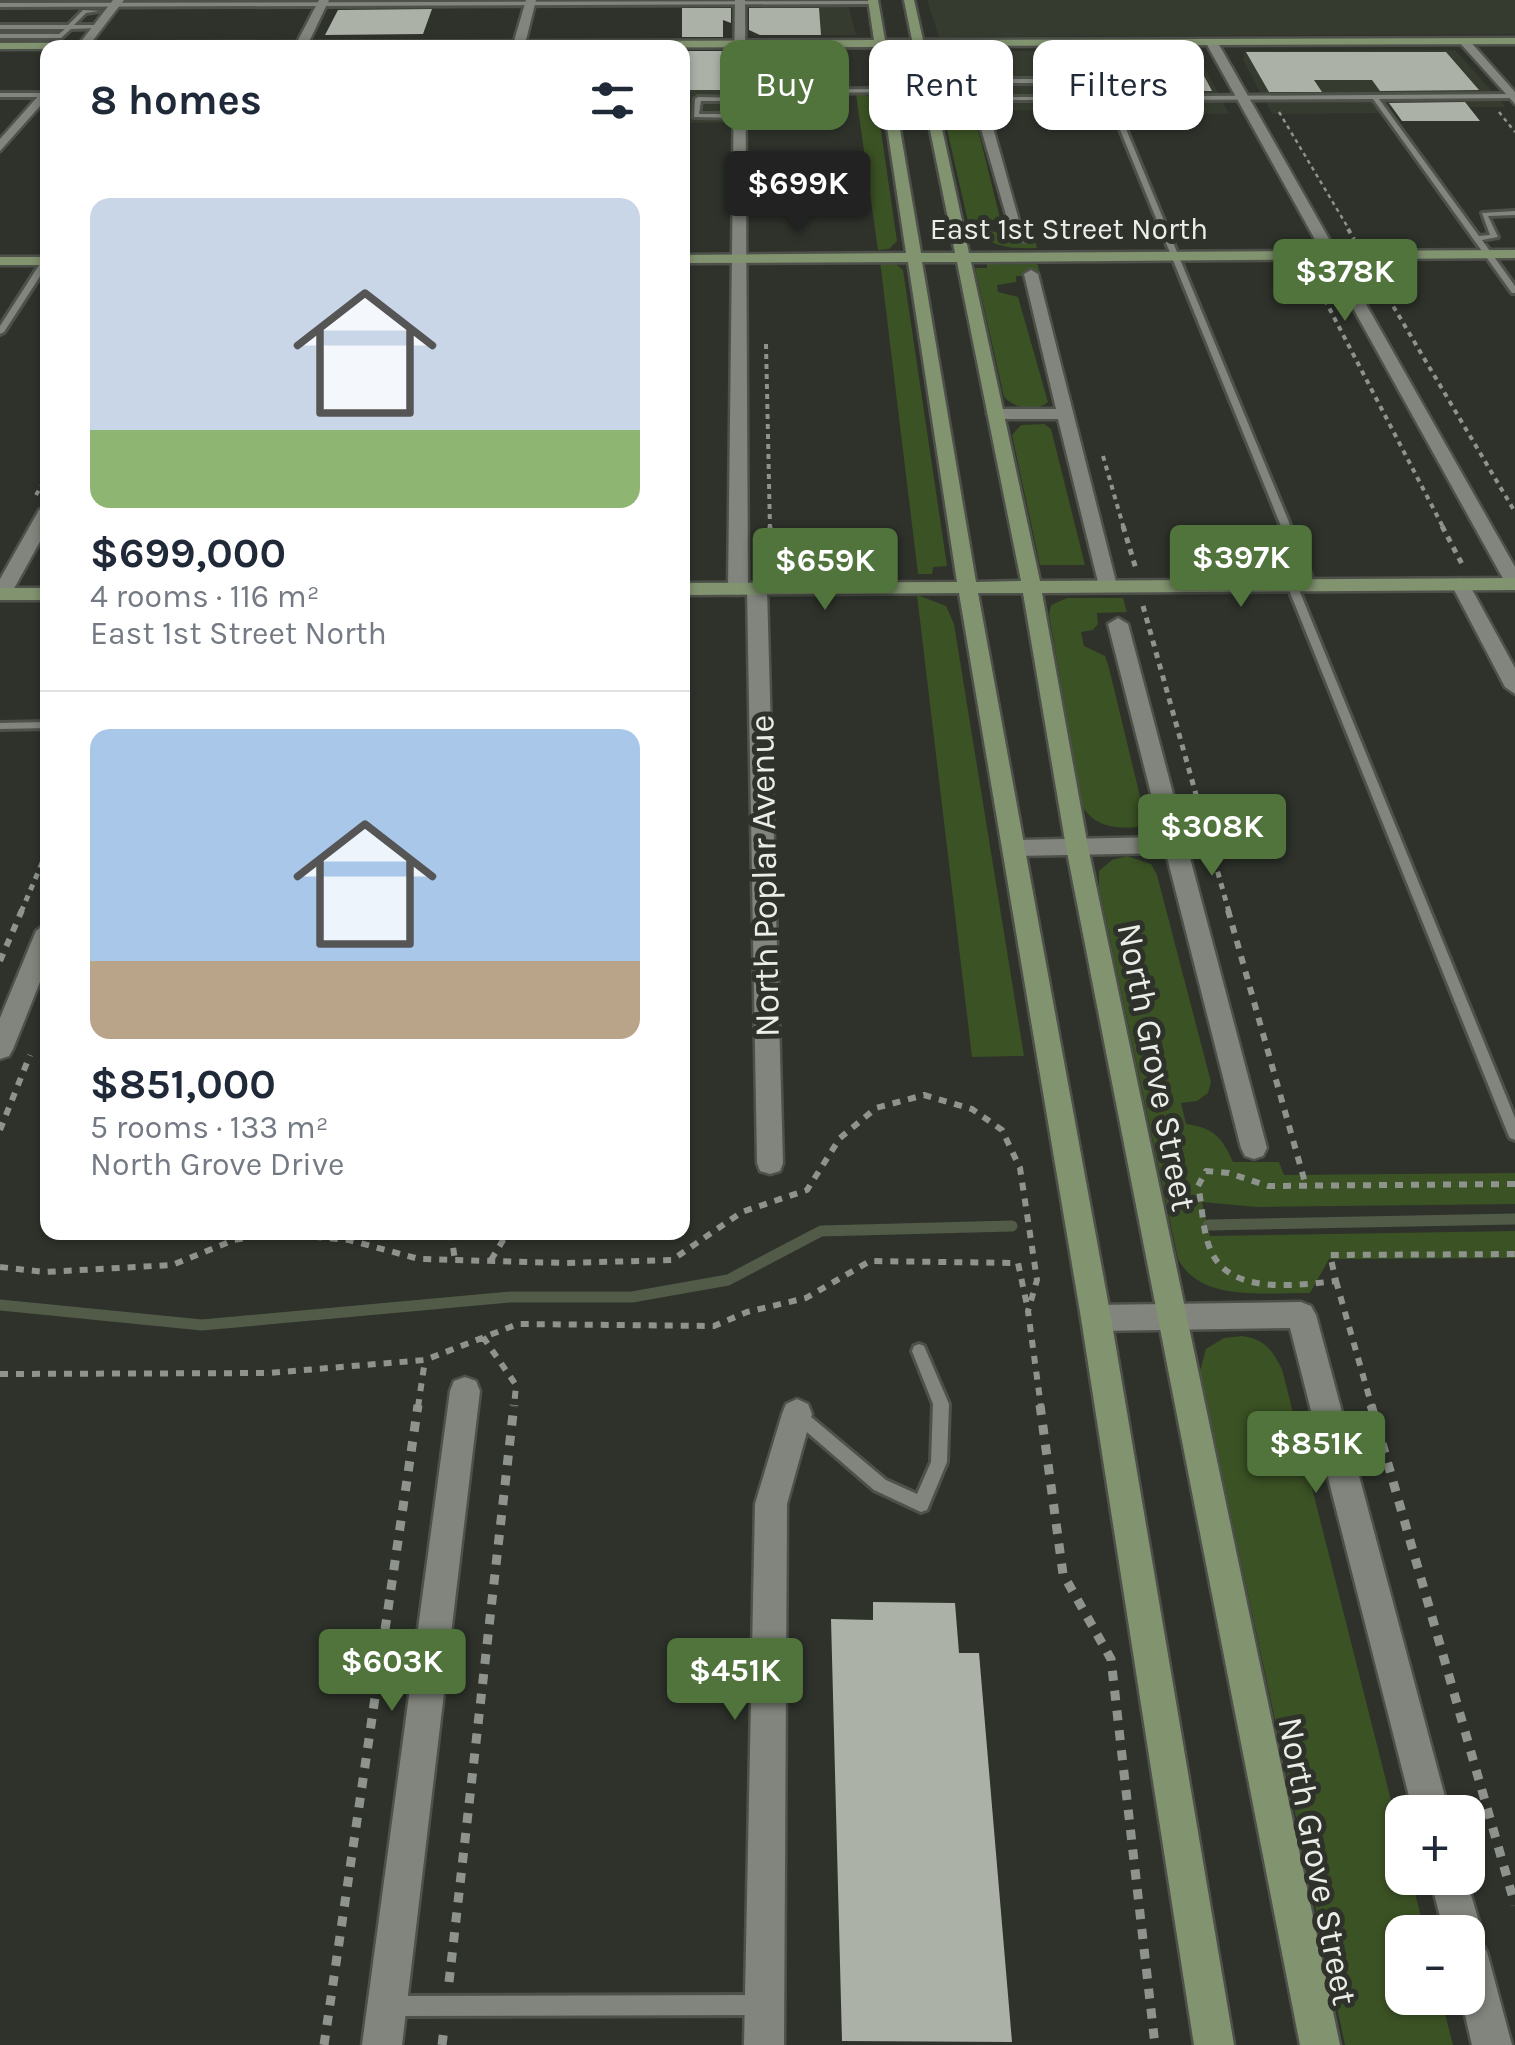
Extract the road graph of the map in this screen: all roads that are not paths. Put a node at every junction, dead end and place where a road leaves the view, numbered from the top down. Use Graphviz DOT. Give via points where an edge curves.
graph roads {
  1 [pos="908,0"];
  2 [pos="740,1"];
  3 [pos="848,1"];
  4 [pos="873,1"];
  5 [pos="322,2"];
  6 [pos="530,2"];
  7 [pos="0,5"];
  8 [pos="115,5"];
  9 [pos="87,8"];
  10 [pos="0,27"];
  11 [pos="72,27"];
  12 [pos="97,27"];
  13 [pos="16,31"];
  14 [pos="39,31"];
  15 [pos="0,36"];
  16 [pos="87,40"];
  17 [pos="303,40"];
  18 [pos="520,40"];
  19 [pos="740,40"];
  20 [pos="879,40"];
  21 [pos="916,40"];
  22 [pos="1464,41"];
  23 [pos="1515,41"];
  24 [pos="1212,42"];
  25 [pos="1013,43"];
  26 [pos="720,44"];
  27 [pos="690,45"];
  28 [pos="0,46"];
  29 [pos="40,46"];
  30 [pos="40,92"];
  31 [pos="0,95"];
  32 [pos="1376,97"];
  33 [pos="1514,97"];
  34 [pos="40,98"];
  35 [pos="1204,98"];
  36 [pos="1244,98"];
  37 [pos="738,102"];
  38 [pos="738,130"];
  39 [pos="893,130"];
  40 [pos="934,130"];
  41 [pos="984,130"];
  42 [pos="1123,130"];
  43 [pos="0,148"];
  44 [pos="1515,213"];
  45 [pos="954,222"];
  46 [pos="1479,238"];
  47 [pos="1020,239"];
  48 [pos="1490,254"];
  49 [pos="1515,254"];
  50 [pos="1332,255"];
  51 [pos="1174,256"];
  52 [pos="738,258"];
  53 [pos="913,258"];
  54 [pos="962,258"];
  55 [pos="690,259"];
  56 [pos="40,261"];
  57 [pos="0,262"];
  58 [pos="1028,265"];
  59 [pos="40,272"];
  60 [pos="1515,291"];
  61 [pos="0,332"];
  62 [pos="995,414"];
  63 [pos="1066,414"];
  64 [pos="40,524"];
  65 [pos="1462,575"];
  66 [pos="755,583"];
  67 [pos="1515,584"];
  68 [pos="1301,585"];
  69 [pos="1108,586"];
  70 [pos="1032,587"];
  71 [pos="690,588"];
  72 [pos="967,588"];
  73 [pos="1,594"];
  74 [pos="40,594"];
  75 [pos="1118,624"];
  76 [pos="1515,687"];
  77 [pos="40,725"];
  78 [pos="0,726"];
  79 [pos="1176,845"];
  80 [pos="1077,847"];
  81 [pos="1013,848"];
  82 [pos="40,951"];
  83 [pos="0,1048"];
  84 [pos="1515,1134"];
  85 [pos="1254,1148"];
  86 [pos="770,1163"];
  87 [pos="1096,1318"];
  88 [pos="1172,1318"];
  89 [pos="919,1351"];
  90 [pos="465,1391"];
  91 [pos="797,1414"];
  92 [pos="1427,1795"];
  93 [pos="387,2006"];
  94 [pos="764,2006"];
  95 [pos="1484,2015"];
  96 [pos="382,2045"];
  97 [pos="764,2045"];
  98 [pos="1214,2045"];
  99 [pos="1320,2045"];
  100 [pos="1492,2045"];
  1 -- 21 [label="street, North Grove Street"];
  2 -- 3 [label="lane"];
  2 -- 6 [label="lane"];
  2 -- 19 [label="street, North Poplar Avenue"];
  3 -- 4 [label="lane"];
  4 -- 20 [label="street"];
  5 -- 6 [label="lane"];
  5 -- 8 [label="lane"];
  5 -- 17 [label="street"];
  6 -- 18 [label="street"];
  7 -- 9 [label="lane"];
  8 -- 9 [label="lane"];
  8 -- 12 [label="street"];
  9 -- 11 [label="lane"];
  10 -- 13 [label="lane"];
  11 -- 12 [label="lane"];
  11 -- 14 [label="lane"];
  11 -- 14 [label="lane" via="61,36"];
  12 -- 16 [label="street"];
  13 -- 14 [label="lane"];
  13 -- 14 [label="lane"];
  13 -- 15 [label="lane"];
  22 -- 23 [label="street"];
  22 -- 24 [label="street"];
  22 -- 33 [label="street"];
  24 -- 25 [label="street"];
  24 -- 36 [label="street"];
  26 -- 27 [label="street"];
  28 -- 29 [label="street"];
  30 -- 31 [label="lane"];
  32 -- 33 [label="lane"];
  32 -- 36 [label="lane"];
  32 -- 46 [label="lane"];
  34 -- 43 [label="street"];
  35 -- 36 [label="lane"];
  36 -- 50 [label="street"];
  37 -- 37 [label="lane" via="698,99 696,116"];
  38 -- 52 [label="street, North Poplar Avenue"];
  39 -- 53 [label="street"];
  40 -- 45 [label="street, North Grove Street"];
  41 -- 47 [label="street"];
  42 -- 51 [label="lane"];
  44 -- 46 [label="lane" via="1484,214 1494,238"];
  45 -- 54 [label="street, North Grove Street"];
  45 -- 58 [label="street" via="974,240"];
  46 -- 48 [label="lane"];
  48 -- 49 [label="street, East 1st Street North"];
  48 -- 50 [label="street, East 1st Street North"];
  48 -- 60 [label="lane"];
  50 -- 51 [label="street, East 1st Street North"];
  50 -- 67 [label="street"];
  51 -- 58 [label="street, East 1st Street North"];
  51 -- 68 [label="lane"];
  52 -- 53 [label="street, East 1st Street North"];
  52 -- 55 [label="street, East 1st Street North"];
  52 -- 66 [label="street, North Poplar Avenue"];
  53 -- 54 [label="street, East 1st Street North"];
  53 -- 72 [label="street"];
  54 -- 58 [label="street, East 1st Street North"];
  54 -- 62 [label="street, North Grove Street"];
  56 -- 57 [label="street"];
  58 -- 63 [label="street"];
  59 -- 61 [label="lane"];
  62 -- 63 [label="street"];
  62 -- 70 [label="street, North Grove Street"];
  63 -- 69 [label="street"];
  64 -- 73 [label="street"];
  65 -- 67 [label="street"];
  65 -- 68 [label="street"];
  65 -- 76 [label="street"];
  66 -- 71 [label="street"];
  66 -- 72 [label="street"];
  66 -- 86 [label="street, North Poplar Avenue"];
  68 -- 69 [label="street"];
  68 -- 84 [label="lane"];
  69 -- 70 [label="street"];
  70 -- 72 [label="street"];
  70 -- 80 [label="street, North Grove Street"];
  72 -- 81 [label="street"];
  73 -- 74 [label="street"];
  75 -- 79 [label="street"];
  77 -- 78 [label="lane"];
  79 -- 80 [label="street"];
  79 -- 85 [label="street"];
  80 -- 81 [label="street"];
  80 -- 88 [label="street, North Grove Street"];
  81 -- 87 [label="street"];
  82 -- 83 [label="street"];
  87 -- 88 [label="street"];
  87 -- 98 [label="street"];
  88 -- 92 [label="street" via="1301,1315"];
  88 -- 99 [label="street, North Grove Street"];
  89 -- 91 [label="lane" via="941,1404 939,1462 921,1504 880,1485"];
  90 -- 93 [label="street"];
  91 -- 94 [label="street" via="771,1504"];
  93 -- 94 [label="lane"];
  93 -- 96 [label="street"];
  94 -- 97 [label="street"];
  95 -- 100 [label="street"];
}
